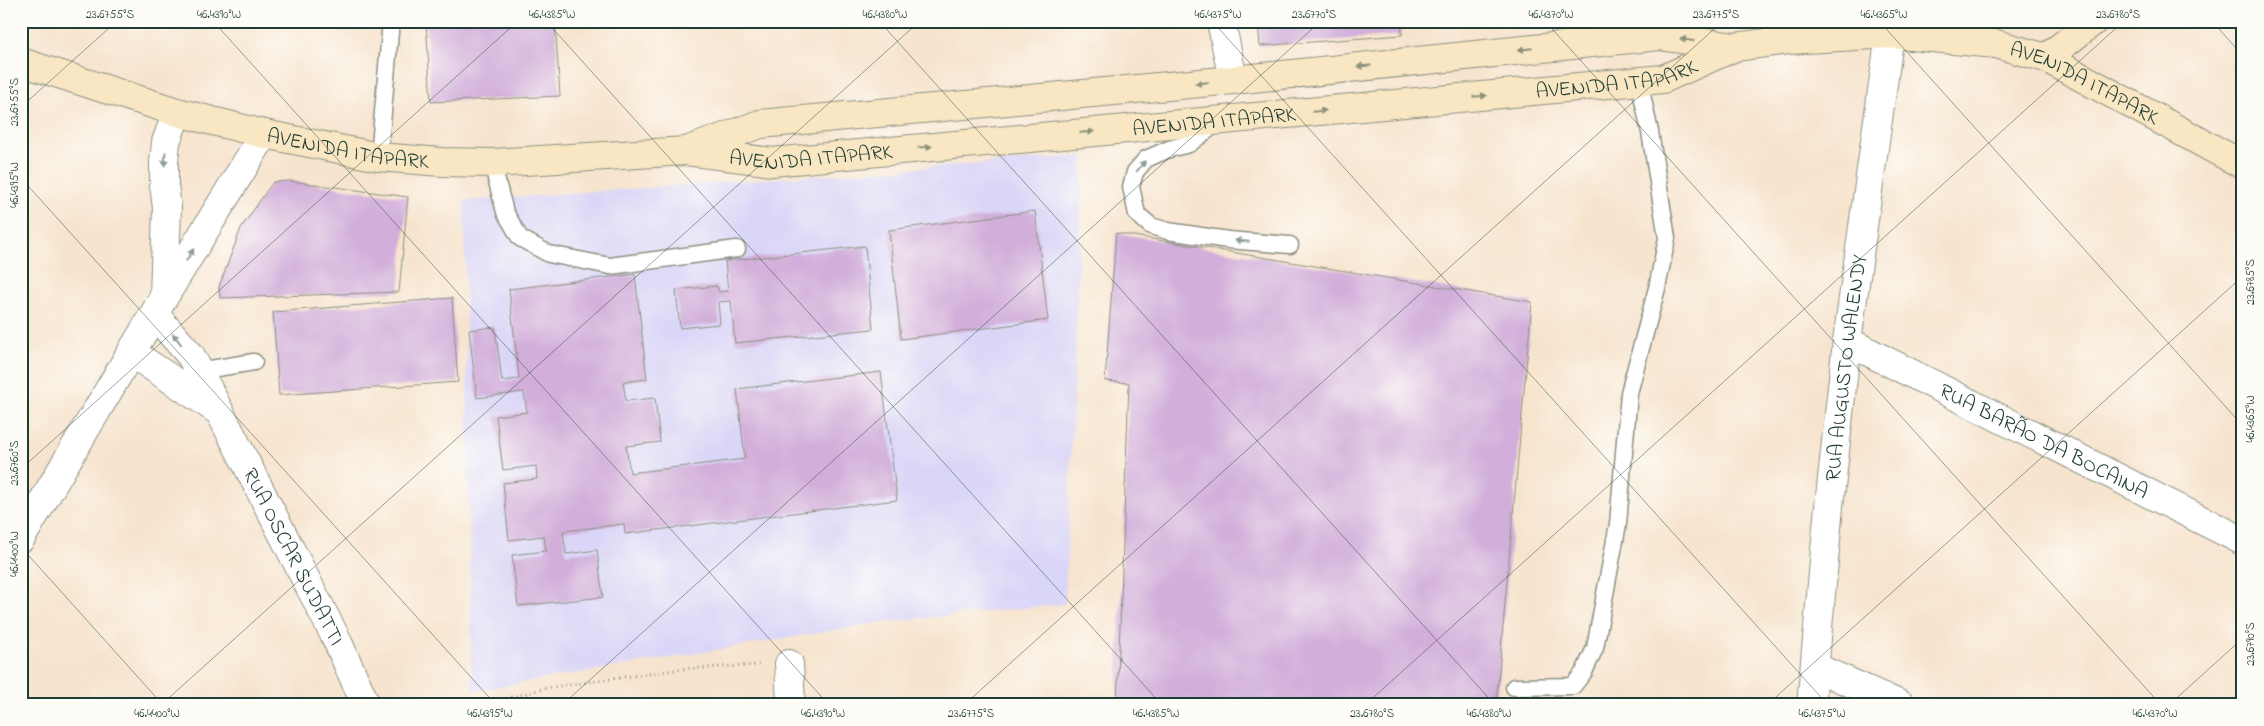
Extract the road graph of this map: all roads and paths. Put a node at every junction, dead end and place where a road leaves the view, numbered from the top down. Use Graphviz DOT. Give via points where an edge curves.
graph roads {
  1 [pos="391,21"];
  2 [pos="1221,21"];
  3 [pos="2094,21"];
  4 [pos="1890,34"];
  5 [pos="1735,47"];
  6 [pos="2046,58"];
  7 [pos="21,62"];
  8 [pos="1233,80"];
  9 [pos="1640,81"];
  10 [pos="177,112"];
  11 [pos="1221,120"];
  12 [pos="264,134"];
  13 [pos="686,151"];
  14 [pos="379,157"];
  15 [pos="492,163"];
  16 [pos="2243,165"];
  17 [pos="1290,245"];
  18 [pos="737,249"];
  19 [pos="160,306"];
  20 [pos="1847,341"];
  21 [pos="132,353"];
  22 [pos="254,362"];
  23 [pos="198,371"];
  24 [pos="218,411"];
  25 [pos="21,538"];
  26 [pos="2243,541"];
  27 [pos="789,664"];
  28 [pos="1815,667"];
  29 [pos="1514,687"];
  30 [pos="366,705"];
  31 [pos="482,705"];
  32 [pos="791,705"];
  33 [pos="1811,705"];
  34 [pos="1901,705"];
  1 -- 14 [label="lane"];
  2 -- 8 [label="street"];
  3 -- 6 [label="main road"];
  4 -- 5 [label="main road, AVENIDA ITAPARK"];
  4 -- 6 [label="main road, AVENIDA ITAPARK" via="1996,44"];
  4 -- 20 [label="street, RUA AUGUSTO WALENDY"];
  5 -- 8 [label="main road, AVENIDA ITAPARK, one-way" via="1658,36"];
  5 -- 9 [label="main road, AVENIDA ITAPARK" via="1663,79"];
  6 -- 16 [label="main road, AVENIDA ITAPARK"];
  7 -- 10 [label="main road, AVENIDA ITAPARK"];
  8 -- 13 [label="main road, AVENIDA ITAPARK, one-way" via="760,124"];
  11 -- 9 [label="main road, AVENIDA ITAPARK, one-way"];
  9 -- 29 [label="lane" via="1667,238 1629,393 1618,524 1595,648 1584,672 1573,686"];
  10 -- 12 [label="main road, AVENIDA ITAPARK"];
  10 -- 19 [label="street, one-way" via="166,142 164,162 167,208"];
  13 -- 11 [label="main road, AVENIDA ITAPARK, one-way" via="772,162"];
  17 -- 11 [label="lane, one-way" via="1168,231 1151,226 1137,214 1131,187 1135,172 1146,159 1190,144"];
  12 -- 14 [label="main road, AVENIDA ITAPARK"];
  19 -- 12 [label="street, one-way"];
  13 -- 15 [label="main road, AVENIDA ITAPARK"];
  14 -- 15 [label="main road, AVENIDA ITAPARK"];
  15 -- 18 [label="lane" via="505,212 520,238 548,254 610,266"];
  19 -- 21 [label="street"];
  23 -- 19 [label="street, RUA OSCAR SUDATTI, one-way"];
  20 -- 26 [label="street, RUA BARÃO DA BOCAINA"];
  20 -- 28 [label="street, RUA AUGUSTO WALENDY"];
  21 -- 24 [label="street, RUA OSCAR SUDATTI"];
  21 -- 25 [label="street"];
  22 -- 23 [label="lane"];
  23 -- 24 [label="street, RUA OSCAR SUDATTI"];
  24 -- 30 [label="street, RUA OSCAR SUDATTI" via="336,638"];
  27 -- 31 [label="path" via="682,669 546,688"];
  27 -- 32 [label="street"];
  28 -- 33 [label="street, RUA AUGUSTO WALENDY"];
  28 -- 34 [label="street"];
}
